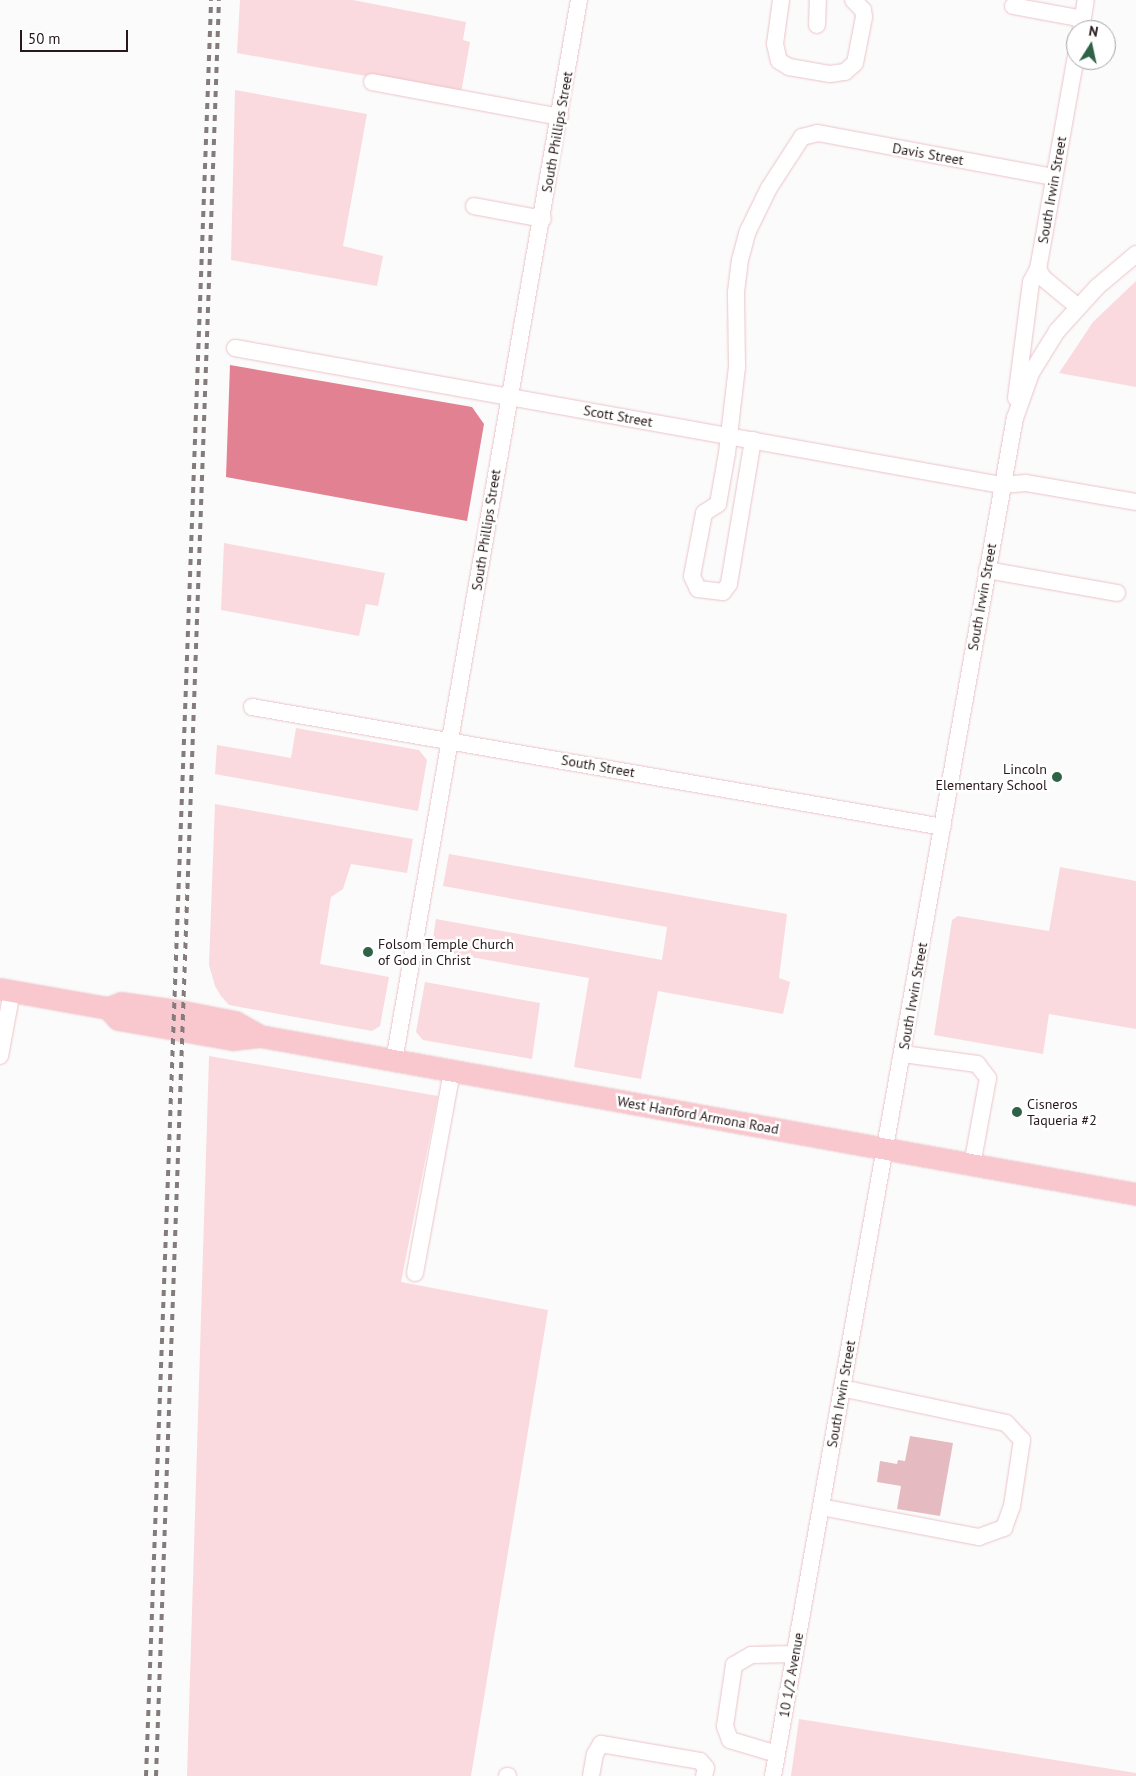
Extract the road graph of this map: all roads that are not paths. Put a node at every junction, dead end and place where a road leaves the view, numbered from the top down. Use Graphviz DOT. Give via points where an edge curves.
graph roads {
  1 [pos="580,0"];
  2 [pos="781,0"];
  3 [pos="818,0"];
  4 [pos="853,0"];
  5 [pos="1086,0"];
  6 [pos="1013,6"];
  7 [pos="1067,20"];
  8 [pos="1083,20"];
  9 [pos="817,25"];
  10 [pos="1073,70"];
  11 [pos="372,82"];
  12 [pos="560,117"];
  13 [pos="1054,177"];
  14 [pos="474,206"];
  15 [pos="543,219"];
  16 [pos="1136,254"];
  17 [pos="1038,269"];
  18 [pos="1078,306"];
  19 [pos="235,348"];
  20 [pos="508,396"];
  21 [pos="1015,418"];
  22 [pos="727,436"];
  23 [pos="753,440"];
  24 [pos="1002,485"];
  25 [pos="1136,502"];
  26 [pos="987,570"];
  27 [pos="1117,593"];
  28 [pos="252,707"];
  29 [pos="451,740"];
  30 [pos="943,827"];
  31 [pos="6,990"];
  32 [pos="903,1054"];
  33 [pos="0,1056"];
  34 [pos="394,1061"];
  35 [pos="452,1071"];
  36 [pos="886,1149"];
  37 [pos="972,1165"];
  38 [pos="1136,1194"];
  39 [pos="415,1273"];
  40 [pos="842,1388"];
  41 [pos="821,1507"];
  42 [pos="809,1573"];
  43 [pos="794,1654"];
  44 [pos="777,1754"];
  45 [pos="591,1776"];
  46 [pos="704,1776"];
  47 [pos="773,1776"];
  1 -- 12 [label="street, South Phillips Street"];
  2 -- 4 [label="street" via="775,44 778,62 808,71 840,74 855,63 864,23 863,10"];
  3 -- 9 [label="street"];
  5 -- 8 [label="street"];
  6 -- 7 [label="street"];
  10 -- 13 [label="street, South Irwin Street"];
  11 -- 12 [label="street"];
  12 -- 15 [label="street, South Phillips Street"];
  13 -- 17 [label="street, South Irwin Street"];
  13 -- 22 [label="street, Davis Street" via="818,133 802,136 769,188 748,231 740,260 736,292 737,367"];
  14 -- 15 [label="street"];
  15 -- 20 [label="street, South Phillips Street"];
  16 -- 18 [label="street"];
  17 -- 18 [label="street" via="1043,278"];
  17 -- 21 [label="street, South Irwin Street" via="1031,282 1017,371"];
  18 -- 21 [label="street" via="1039,358 1021,396"];
  19 -- 20 [label="street, Scott Street"];
  20 -- 22 [label="street, Scott Street"];
  20 -- 29 [label="street, South Phillips Street"];
  21 -- 24 [label="street, South Irwin Street"];
  22 -- 23 [label="street, Scott Street"];
  22 -- 23 [label="street" via="718,504 704,513 692,576 698,590 713,593 723,592 729,584"];
  23 -- 24 [label="street, Scott Street"];
  24 -- 25 [label="street, Scott Street" via="1026,483"];
  24 -- 26 [label="street, South Irwin Street"];
  26 -- 27 [label="street"];
  26 -- 30 [label="street, South Irwin Street"];
  28 -- 29 [label="street, South Street"];
  29 -- 30 [label="street, South Street"];
  29 -- 34 [label="street, South Phillips Street"];
  30 -- 32 [label="street, South Irwin Street"];
  31 -- 33 [label="street"];
  31 -- 34 [label="main road, West Hanford Armona Road" via="108,1008 121,1002 184,1012 235,1022 260,1036"];
  32 -- 36 [label="street, South Irwin Street"];
  32 -- 37 [label="street" via="977,1064 988,1078"];
  34 -- 35 [label="main road, West Hanford Armona Road"];
  35 -- 36 [label="main road, West Hanford Armona Road"];
  35 -- 39 [label="street"];
  36 -- 37 [label="main road, West Hanford Armona Road"];
  36 -- 40 [label="street, South Irwin Street"];
  37 -- 38 [label="main road, West Hanford Armona Road"];
  40 -- 41 [label="street, South Irwin Street"];
  40 -- 41 [label="street" via="1006,1423 1022,1440 1012,1506 1004,1528 979,1537"];
  41 -- 42 [label="street, South Irwin Street"];
  42 -- 43 [label="street, 10 1/2 Avenue"];
  43 -- 44 [label="street, 10 1/2 Avenue"];
  43 -- 44 [label="street" via="751,1655 734,1665 725,1726 730,1740"];
  44 -- 47 [label="street, 10 1/2 Avenue"];
  45 -- 46 [label="street" via="601,1744 700,1761 706,1768"];
}
